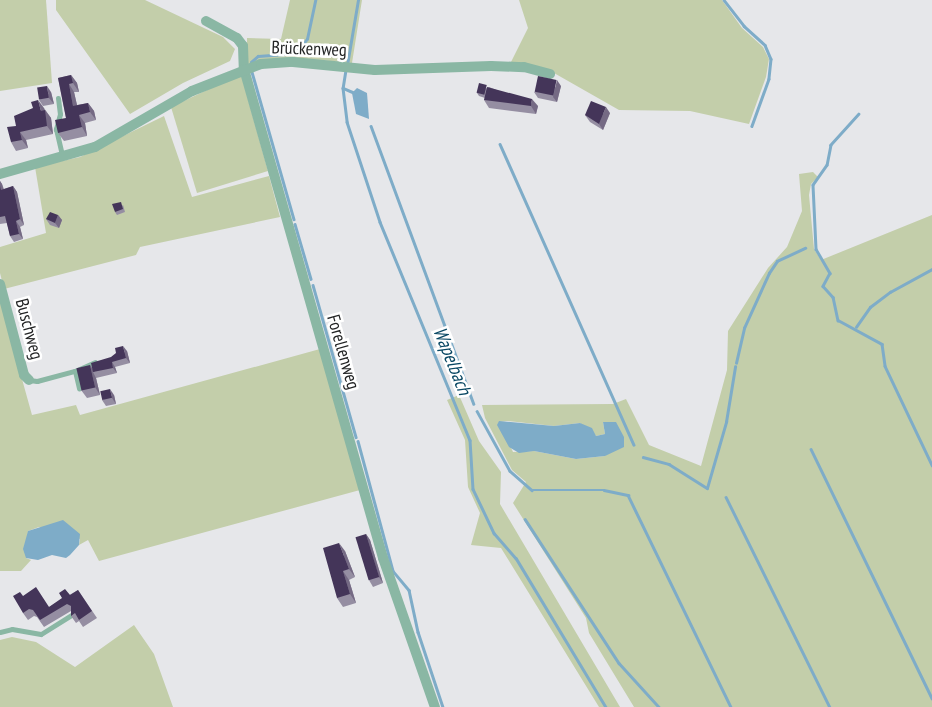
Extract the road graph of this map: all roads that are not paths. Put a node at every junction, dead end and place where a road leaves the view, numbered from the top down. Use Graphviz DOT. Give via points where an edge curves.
graph roads {
  1 [pos="206,21"];
  2 [pos="244,69"];
  3 [pos="550,74"];
  4 [pos="58,98"];
  5 [pos="63,156"];
  6 [pos="0,174"];
  7 [pos="0,284"];
  8 [pos="105,360"];
  9 [pos="75,371"];
  10 [pos="29,380"];
  11 [pos="79,389"];
  12 [pos="72,615"];
  13 [pos="0,632"];
  14 [pos="435,707"];
  1 -- 2 [label="street, Forellenweg" via="237,38 243,46"];
  2 -- 3 [label="street, Brückenweg" via="261,64 293,62 375,70 524,67"];
  2 -- 5 [label="street, Brückenweg" via="192,91 95,147"];
  2 -- 14 [label="street, Forellenweg" via="383,558"];
  4 -- 5 [label="lane" via="60,114 56,129"];
  5 -- 6 [label="street, Brückenweg"];
  7 -- 10 [label="street, Buschweg" via="24,375"];
  8 -- 9 [label="lane"];
  9 -- 10 [label="lane"];
  9 -- 11 [label="lane"];
  12 -- 13 [label="lane" via="41,634 12,630"];
}
